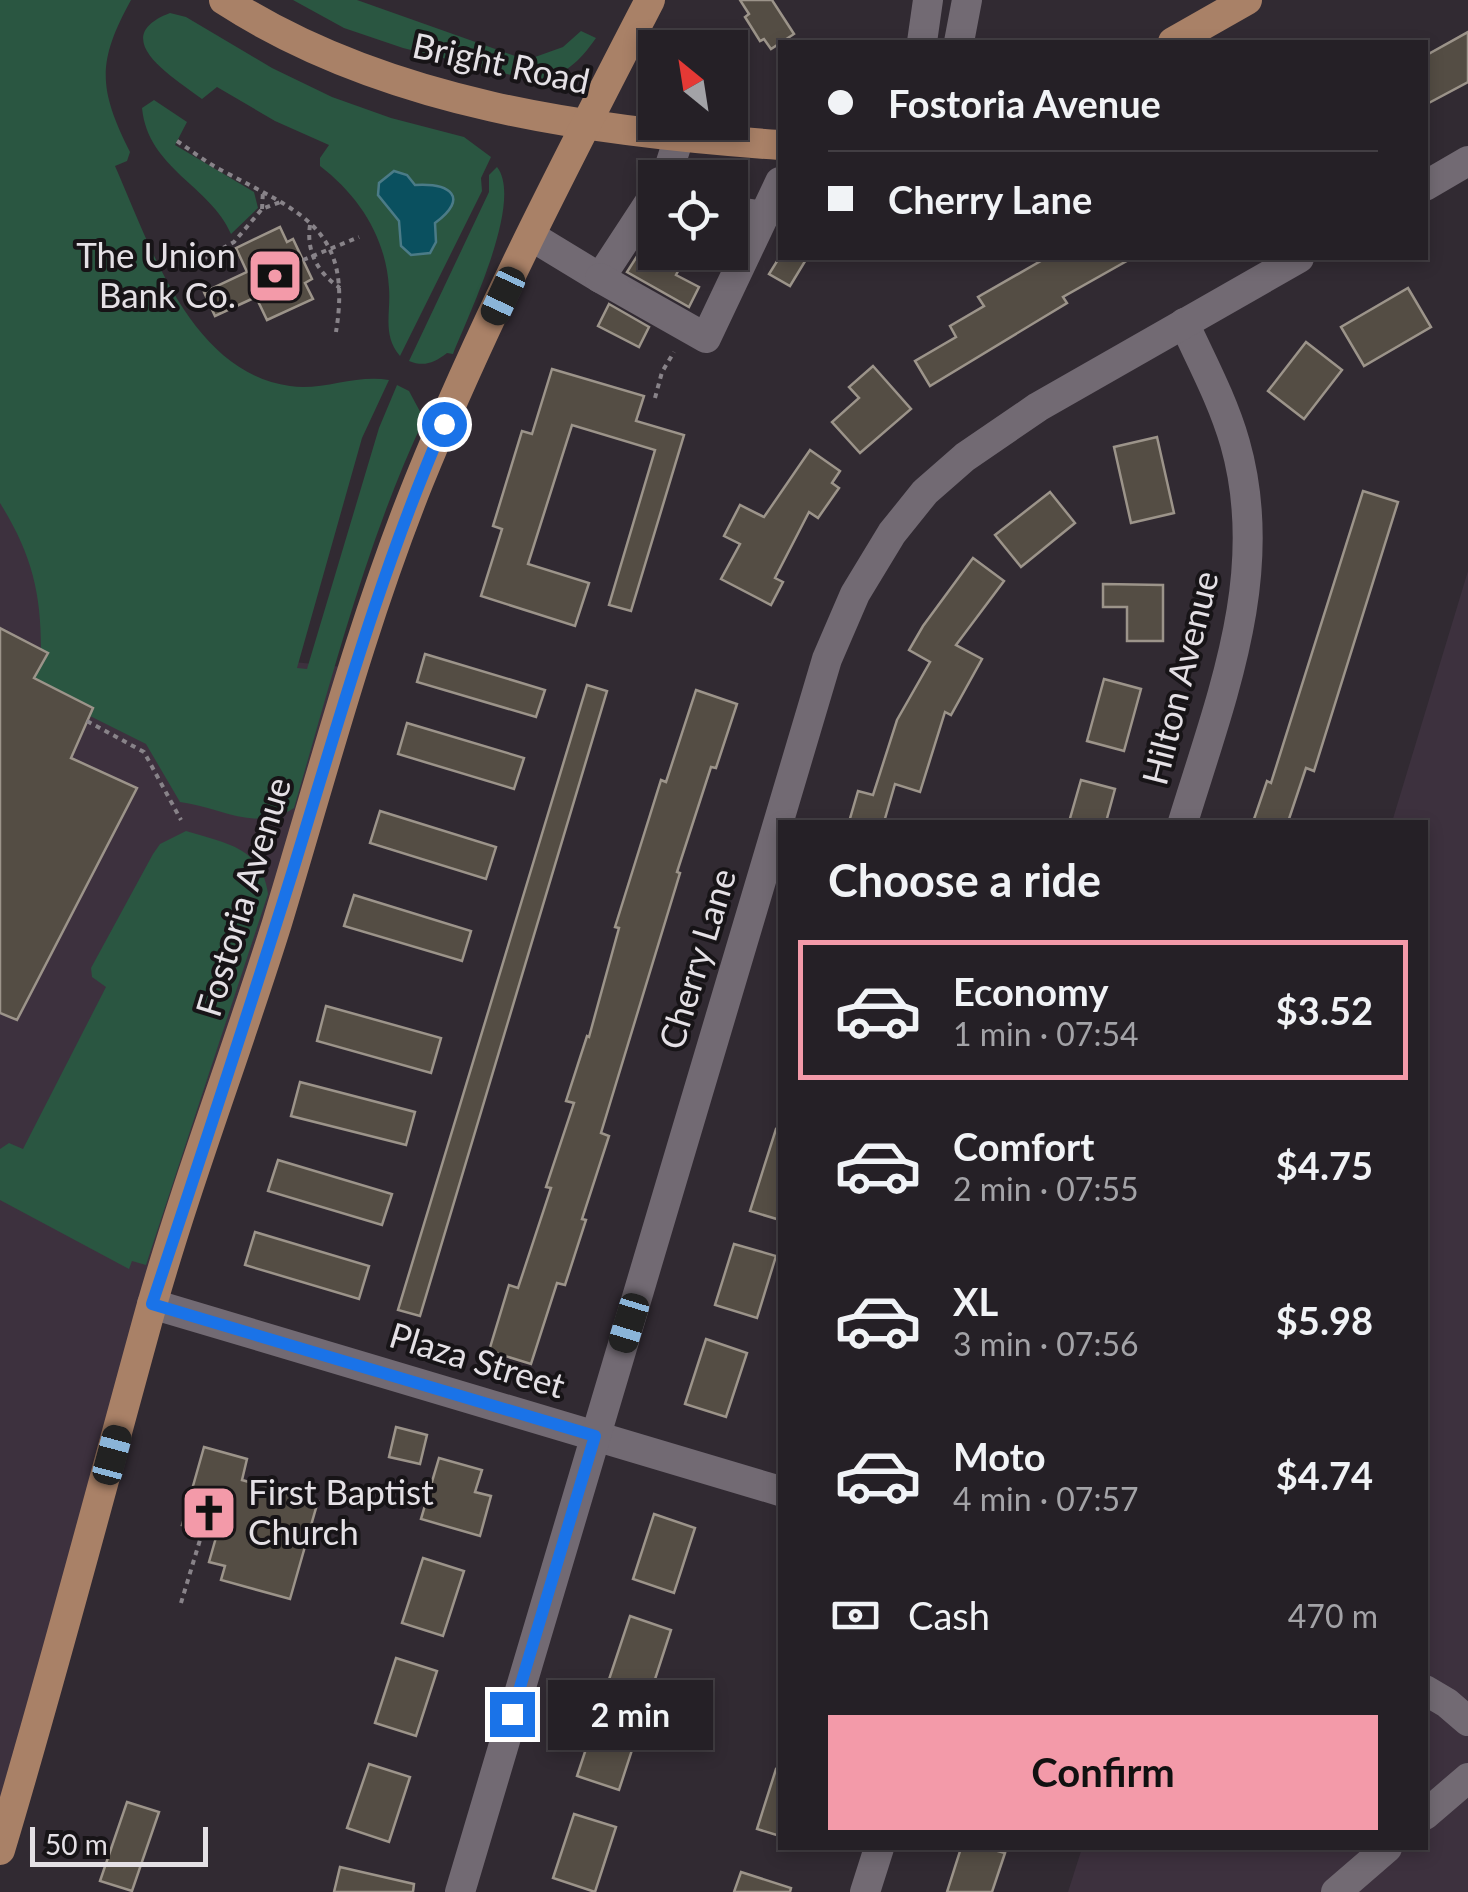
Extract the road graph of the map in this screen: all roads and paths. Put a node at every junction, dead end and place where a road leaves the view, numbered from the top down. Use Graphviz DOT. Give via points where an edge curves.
graph roads {
  1 [pos="224,0"];
  2 [pos="650,0"];
  3 [pos="928,0"];
  4 [pos="967,0"];
  5 [pos="1247,0"];
  6 [pos="922,40"];
  7 [pos="959,40"];
  8 [pos="1176,40"];
  9 [pos="587,122"];
  10 [pos="638,129"];
  11 [pos="735,140"];
  12 [pos="177,142"];
  13 [pos="778,145"];
  14 [pos="1468,161"];
  15 [pos="1428,184"];
  16 [pos="778,186"];
  17 [pos="264,191"];
  18 [pos="283,201"];
  19 [pos="262,209"];
  20 [pos="748,214"];
  21 [pos="764,216"];
  22 [pos="638,221"];
  23 [pos="310,222"];
  24 [pos="359,236"];
  25 [pos="531,236"];
  26 [pos="329,250"];
  27 [pos="313,257"];
  28 [pos="205,258"];
  29 [pos="303,260"];
  30 [pos="1295,260"];
  31 [pos="600,278"];
  32 [pos="340,288"];
  33 [pos="1184,323"];
  34 [pos="687,328"];
  35 [pos="336,332"];
  36 [pos="655,398"];
  37 [pos="87,721"];
  38 [pos="180,820"];
  39 [pos="779,820"];
  40 [pos="1185,820"];
  41 [pos="778,825"];
  42 [pos="152,1304"];
  43 [pos="595,1436"];
  44 [pos="778,1490"];
  45 [pos="203,1530"];
  46 [pos="181,1603"];
  47 [pos="1428,1692"];
  48 [pos="1468,1720"];
  49 [pos="1468,1778"];
  50 [pos="1428,1812"];
  51 [pos="0,1850"];
  52 [pos="877,1850"];
  53 [pos="1385,1850"];
  54 [pos="460,1892"];
  55 [pos="866,1892"];
  56 [pos="1336,1892"];
  1 -- 9 [label="main road, Bright Road" via="301,44 398,82"];
  2 -- 9 [label="main road, Fostoria Avenue"];
  3 -- 6 [label="street"];
  4 -- 7 [label="street"];
  5 -- 8 [label="main road"];
  9 -- 10 [label="main road, Bright Road"];
  9 -- 25 [label="main road, Fostoria Avenue"];
  11 -- 13 [label="main road, Bright Road"];
  12 -- 17 [label="path"];
  14 -- 15 [label="street"];
  16 -- 21 [label="street"];
  17 -- 18 [label="path"];
  17 -- 19 [label="path"];
  18 -- 19 [label="path"];
  18 -- 23 [label="path"];
  19 -- 28 [label="path" via="234,242"];
  20 -- 21 [label="street"];
  21 -- 34 [label="street" via="706,338"];
  22 -- 31 [label="street"];
  23 -- 26 [label="path"];
  23 -- 27 [label="path"];
  24 -- 26 [label="path"];
  25 -- 31 [label="street"];
  25 -- 42 [label="main road, Fostoria Avenue" via="401,529"];
  26 -- 27 [label="path"];
  26 -- 32 [label="path"];
  27 -- 29 [label="path"];
  27 -- 32 [label="path"];
  30 -- 33 [label="street, Cherry Lane"];
  31 -- 34 [label="street"];
  32 -- 35 [label="path"];
  33 -- 39 [label="street, Cherry Lane" via="1038,407 965,457 913,505 855,594 828,658"];
  33 -- 40 [label="street, Hilton Avenue" via="1234,442 1250,548 1238,636"];
  34 -- 36 [label="path"];
  37 -- 38 [label="path" via="144,752"];
  41 -- 43 [label="street, Cherry Lane"];
  42 -- 43 [label="street, Plaza Street"];
  42 -- 51 [label="main road, Fostoria Avenue"];
  43 -- 44 [label="street, Plaza Street"];
  43 -- 54 [label="street, Cherry Lane"];
  45 -- 46 [label="path"];
  47 -- 48 [label="street"];
  49 -- 50 [label="street"];
  52 -- 55 [label="street"];
  53 -- 56 [label="street"];
}
